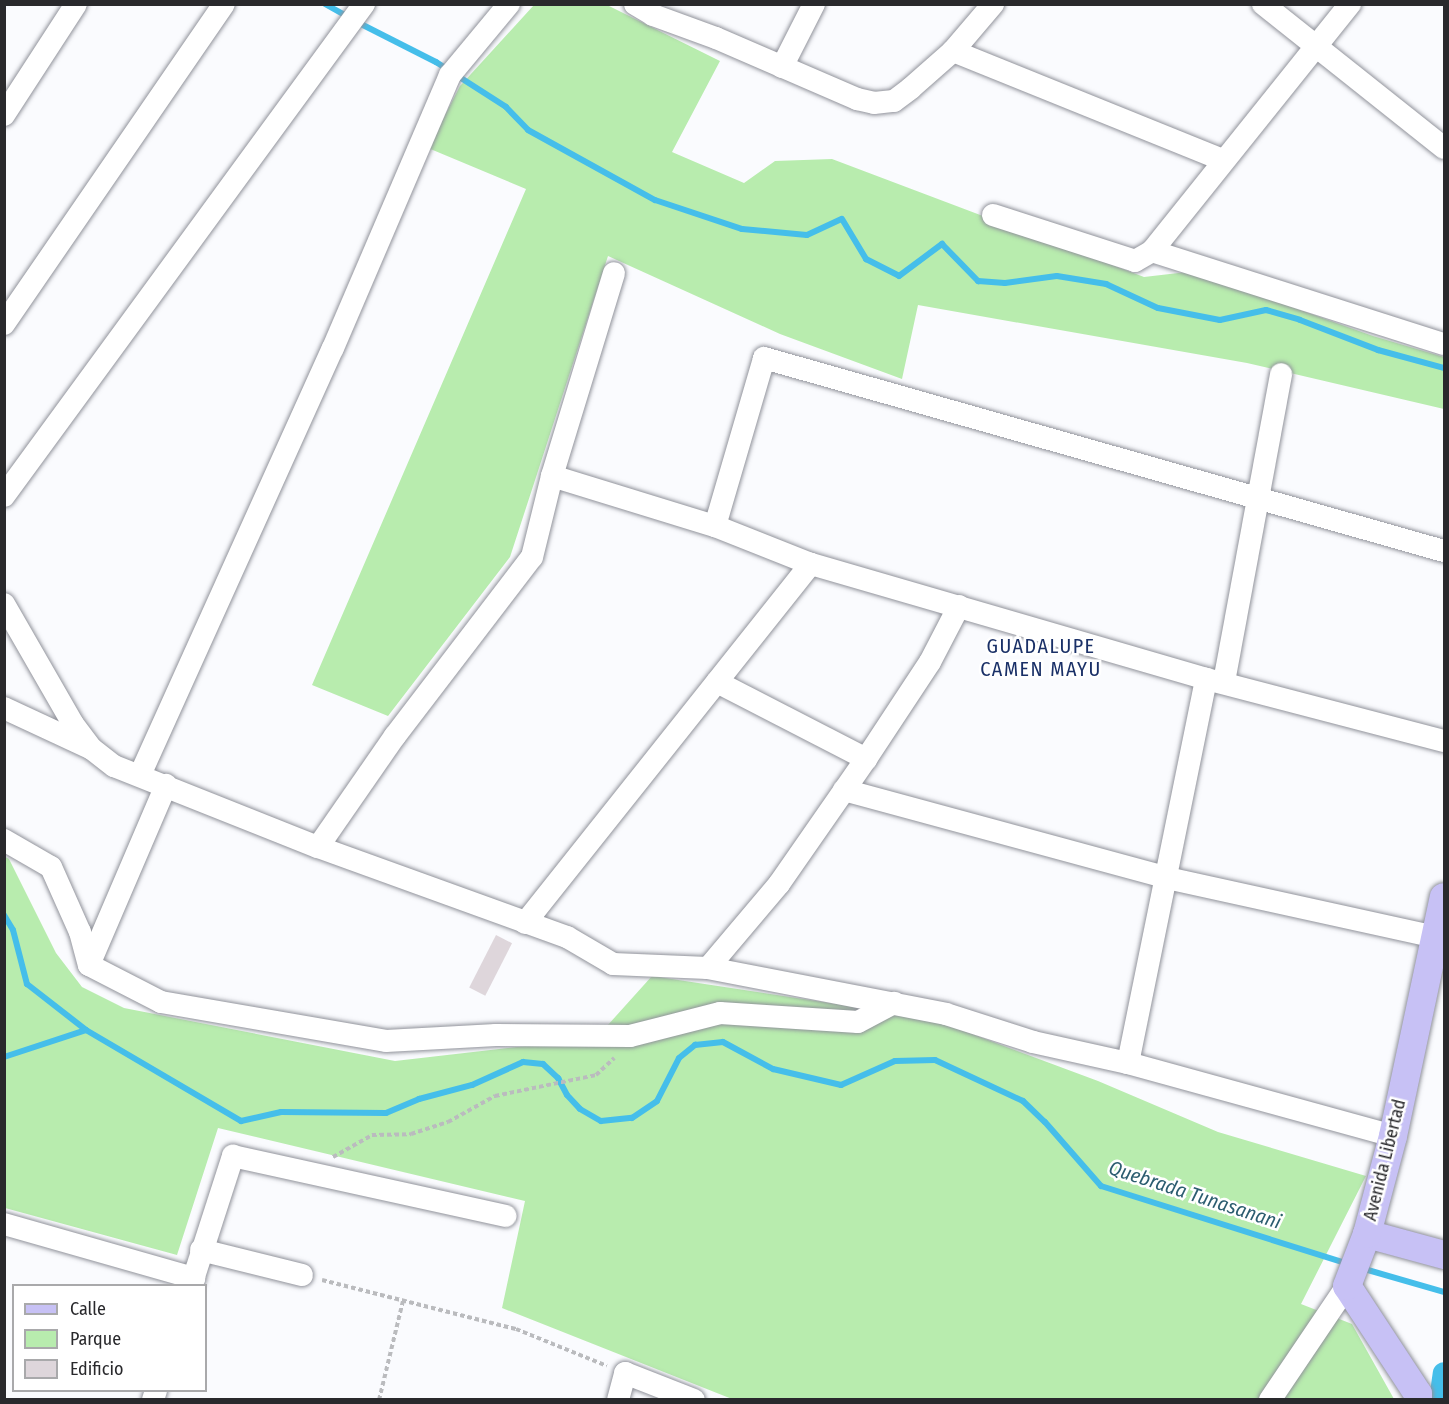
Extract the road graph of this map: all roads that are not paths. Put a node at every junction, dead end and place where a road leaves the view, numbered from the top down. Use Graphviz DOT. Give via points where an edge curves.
graph roads {
  1 [pos="76,4"];
  2 [pos="224,4"];
  3 [pos="364,4"];
  4 [pos="509,4"];
  5 [pos="635,4"];
  6 [pos="814,4"];
  7 [pos="993,4"];
  8 [pos="1263,4"];
  9 [pos="1350,4"];
  10 [pos="1315,47"];
  11 [pos="953,51"];
  12 [pos="782,67"];
  13 [pos="4,115"];
  14 [pos="1444,148"];
  15 [pos="1223,160"];
  16 [pos="993,215"];
  17 [pos="1152,251"];
  18 [pos="614,273"];
  19 [pos="4,324"];
  20 [pos="1444,344"];
  21 [pos="1281,374"];
  22 [pos="552,476"];
  23 [pos="4,495"];
  24 [pos="1258,497"];
  25 [pos="715,526"];
  26 [pos="1444,551"];
  27 [pos="811,564"];
  28 [pos="4,604"];
  29 [pos="959,606"];
  30 [pos="1215,680"];
  31 [pos="717,682"];
  32 [pos="4,708"];
  33 [pos="1444,741"];
  34 [pos="92,748"];
  35 [pos="866,759"];
  36 [pos="140,775"];
  37 [pos="166,785"];
  38 [pos="844,790"];
  39 [pos="4,840"];
  40 [pos="318,846"];
  41 [pos="1167,878"];
  42 [pos="1444,897"];
  43 [pos="525,923"];
  44 [pos="1440,936"];
  45 [pos="89,965"];
  46 [pos="708,968"];
  47 [pos="894,1003"];
  48 [pos="1128,1063"];
  49 [pos="1394,1136"];
  50 [pos="505,1216"];
  51 [pos="4,1224"];
  52 [pos="1367,1234"];
  53 [pos="201,1250"];
  54 [pos="1444,1255"];
  55 [pos="302,1275"];
  56 [pos="192,1282"];
  57 [pos="1347,1286"];
  58 [pos="618,1400"];
  59 [pos="694,1400"];
  60 [pos="1270,1400"];
  61 [pos="1418,1400"];
  1 -- 13 [label="street"];
  2 -- 19 [label="street"];
  3 -- 23 [label="street"];
  4 -- 36 [label="street" via="450,75 333,348"];
  5 -- 12 [label="street" via="653,15"];
  6 -- 12 [label="street"];
  7 -- 11 [label="street"];
  8 -- 10 [label="street"];
  9 -- 10 [label="street"];
  10 -- 14 [label="street"];
  10 -- 15 [label="street"];
  11 -- 12 [label="street" via="894,101 874,103"];
  11 -- 15 [label="street"];
  15 -- 17 [label="street"];
  16 -- 17 [label="street" via="1135,261"];
  17 -- 20 [label="street"];
  18 -- 22 [label="street"];
  21 -- 24 [label="street"];
  22 -- 25 [label="street"];
  22 -- 40 [label="street" via="532,557 394,736"];
  24 -- 25 [label="street" via="764,358"];
  24 -- 26 [label="street"];
  24 -- 30 [label="street"];
  25 -- 27 [label="street"];
  27 -- 29 [label="street"];
  27 -- 31 [label="street"];
  28 -- 34 [label="street" via="73,724"];
  29 -- 30 [label="street"];
  29 -- 35 [label="street" via="930,662"];
  30 -- 33 [label="street"];
  30 -- 41 [label="street"];
  31 -- 35 [label="street"];
  31 -- 43 [label="street"];
  32 -- 34 [label="street"];
  34 -- 36 [label="street" via="114,766"];
  35 -- 38 [label="street"];
  36 -- 37 [label="street"];
  37 -- 40 [label="street"];
  37 -- 45 [label="street"];
  38 -- 41 [label="street"];
  38 -- 46 [label="street" via="778,884"];
  39 -- 45 [label="street" via="51,867 80,932"];
  40 -- 43 [label="street"];
  41 -- 44 [label="street"];
  41 -- 48 [label="street"];
  42 -- 44 [label="main road, Avenida Libertad"];
  43 -- 46 [label="street" via="567,937 613,964"];
  44 -- 49 [label="main road, Avenida Libertad"];
  45 -- 47 [label="street" via="161,1002 386,1041 496,1035 630,1036 720,1013 858,1022"];
  46 -- 47 [label="street"];
  47 -- 48 [label="street" via="946,1014 1033,1042"];
  48 -- 49 [label="street"];
  49 -- 52 [label="main road, Avenida Libertad"];
  50 -- 53 [label="street" via="233,1156"];
  51 -- 56 [label="street"];
  52 -- 54 [label="main road"];
  52 -- 57 [label="main road, Avenida Libertad"];
  53 -- 55 [label="street"];
  53 -- 56 [label="street"];
  57 -- 60 [label="street, Avenida Libertad"];
  57 -- 61 [label="main road" via="1418,1394"];
  58 -- 59 [label="street" via="625,1373"];
}
